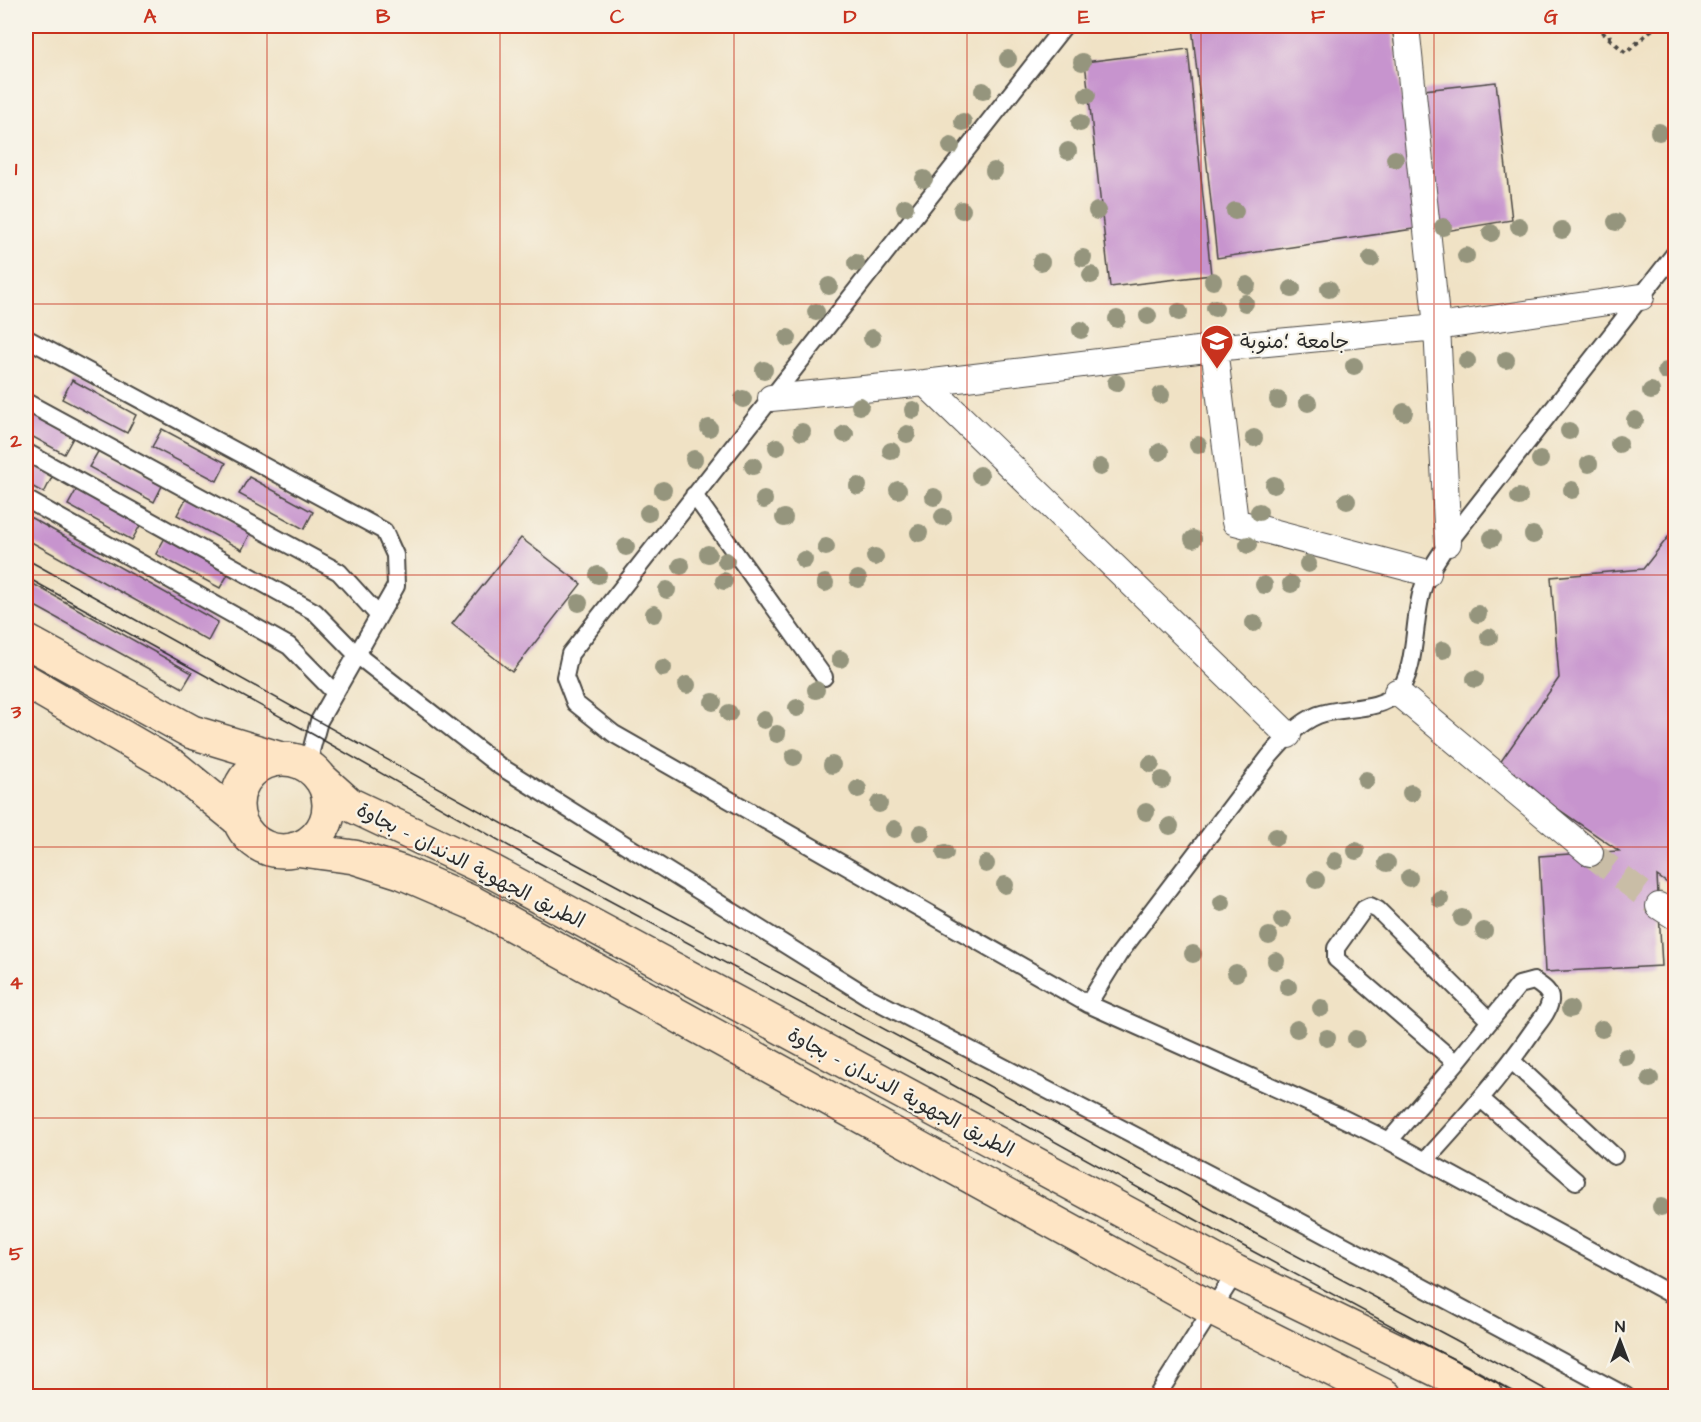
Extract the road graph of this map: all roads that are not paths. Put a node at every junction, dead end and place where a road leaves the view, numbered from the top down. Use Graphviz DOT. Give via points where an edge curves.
graph roads {
  1 [pos="1064,26"];
  2 [pos="1406,26"];
  3 [pos="1676,252"];
  4 [pos="1641,297"];
  5 [pos="1437,327"];
  6 [pos="26,338"];
  7 [pos="1214,348"];
  8 [pos="925,384"];
  9 [pos="771,398"];
  10 [pos="26,402"];
  11 [pos="26,452"];
  12 [pos="694,495"];
  13 [pos="26,499"];
  14 [pos="1448,543"];
  15 [pos="1428,573"];
  16 [pos="379,616"];
  17 [pos="26,641"];
  18 [pos="357,655"];
  19 [pos="824,677"];
  20 [pos="26,681"];
  21 [pos="1397,692"];
  22 [pos="335,693"];
  23 [pos="1288,735"];
  24 [pos="281,759"];
  25 [pos="317,774"];
  26 [pos="238,819"];
  27 [pos="295,849"];
  28 [pos="1590,854"];
  29 [pos="1088,1004"];
  30 [pos="1490,1021"];
  31 [pos="1512,1061"];
  32 [pos="1456,1063"];
  33 [pos="1481,1099"];
  34 [pos="1389,1141"];
  35 [pos="1614,1156"];
  36 [pos="1426,1160"];
  37 [pos="1576,1181"];
  38 [pos="1236,1272"];
  39 [pos="1676,1297"];
  40 [pos="1214,1310"];
  41 [pos="1157,1396"];
  42 [pos="1385,1396"];
  43 [pos="1488,1396"];
  44 [pos="1626,1396"];
  1 -- 9 [label="lane"];
  2 -- 5 [label="street"];
  3 -- 4 [label="lane"];
  4 -- 5 [label="street"];
  4 -- 14 [label="lane"];
  5 -- 7 [label="street"];
  5 -- 14 [label="street"];
  6 -- 16 [label="lane" via="384,531 395,555 396,586"];
  7 -- 8 [label="street"];
  7 -- 15 [label="street" via="1235,522"];
  8 -- 9 [label="street"];
  8 -- 23 [label="street"];
  9 -- 12 [label="lane"];
  10 -- 16 [label="lane" via="339,572"];
  11 -- 18 [label="lane" via="315,612"];
  12 -- 19 [label="lane"];
  12 -- 29 [label="lane" via="570,654 565,677 575,703 614,734"];
  13 -- 22 [label="lane" via="289,646"];
  14 -- 15 [label="lane"];
  15 -- 21 [label="lane" via="1419,604 1412,658"];
  16 -- 18 [label="lane"];
  17 -- 24 [label="main road" via="192,732"];
  18 -- 22 [label="lane"];
  18 -- 44 [label="lane" via="498,765 869,997"];
  20 -- 26 [label="main road" via="172,766"];
  21 -- 23 [label="lane" via="1371,705 1317,715"];
  21 -- 28 [label="street"];
  22 -- 25 [label="lane" via="314,735 311,751"];
  23 -- 29 [label="lane" via="1119,954"];
  24 -- 25 [label="main road" via="303,764"];
  24 -- 26 [label="main road" via="254,769 244,779 238,792"];
  25 -- 27 [label="main road" via="327,791 326,820 319,833"];
  25 -- 38 [label="main road, الطريق الجهوية الدندان - بجاوة" via="349,804 494,872"];
  26 -- 27 [label="main road" via="245,832 261,845 281,851"];
  27 -- 40 [label="main road, الطريق الجهوية الدندان - بجاوة" via="354,858 401,872 473,903"];
  29 -- 34 [label="lane"];
  30 -- 31 [label="lane" via="1519,984 1534,981 1548,992 1550,1002 1545,1013"];
  30 -- 32 [label="lane"];
  30 -- 32 [label="lane" via="1378,910 1370,906 1364,909 1336,948 1336,959"];
  31 -- 33 [label="lane"];
  31 -- 35 [label="lane"];
  32 -- 34 [label="lane"];
  33 -- 36 [label="lane"];
  33 -- 37 [label="lane"];
  34 -- 36 [label="lane"];
  36 -- 39 [label="lane"];
  38 -- 40 [label="lane"];
  38 -- 43 [label="main road, الطريق الجهوية الدندان - بجاوة"];
  40 -- 41 [label="lane"];
  40 -- 42 [label="main road, الطريق الجهوية الدندان - بجاوة"];
}
